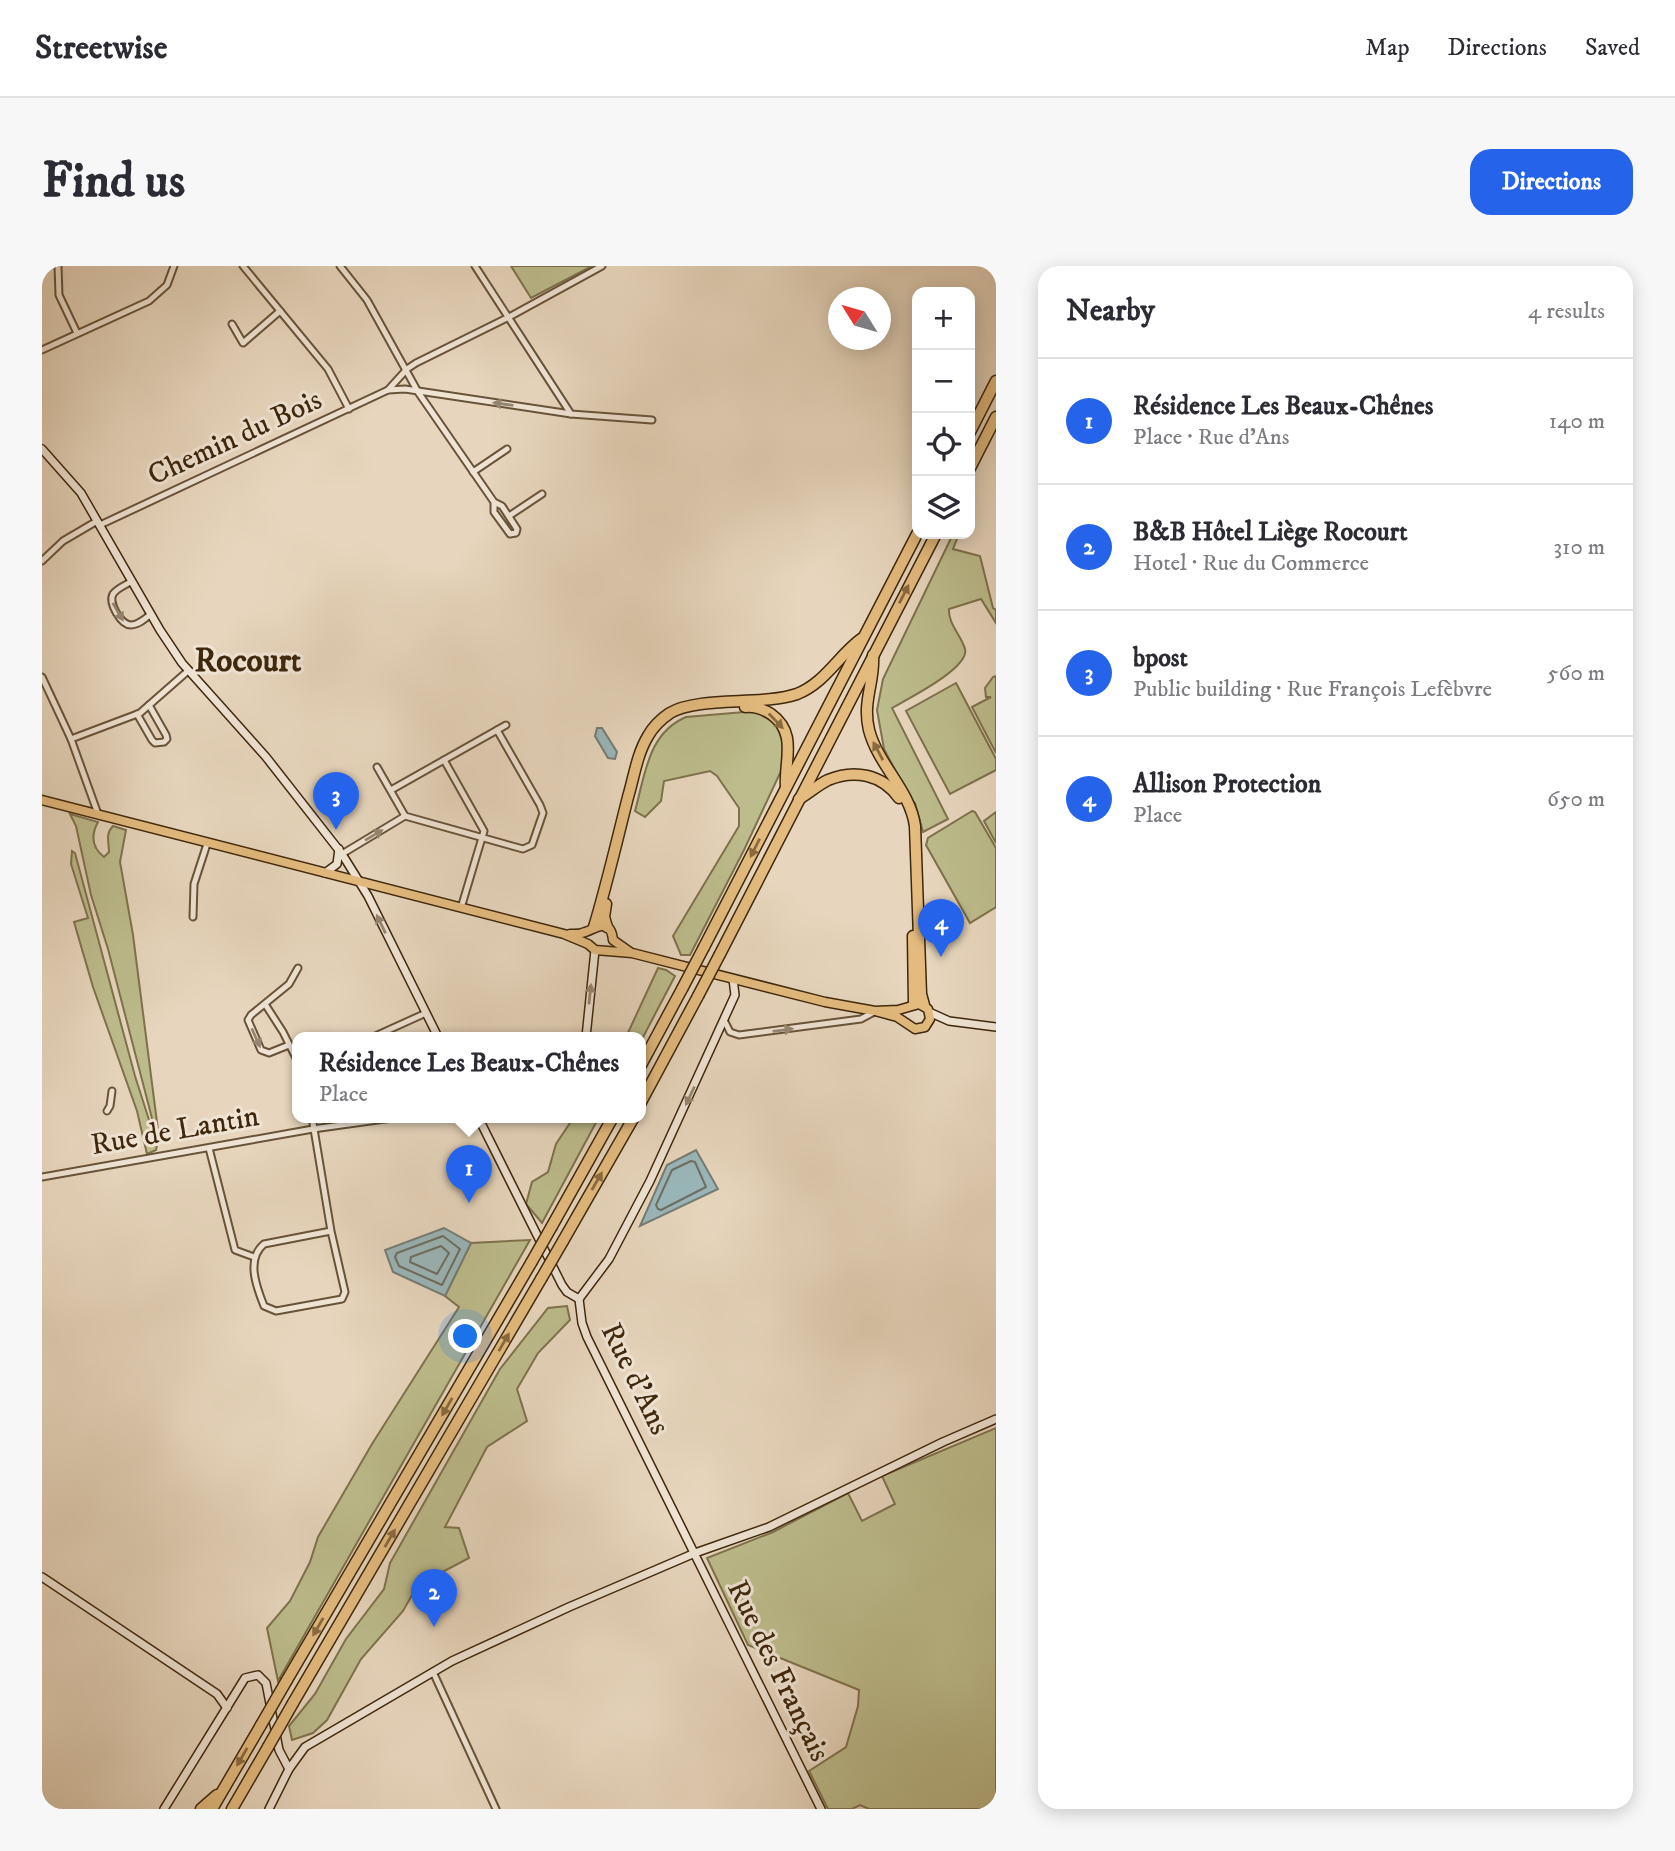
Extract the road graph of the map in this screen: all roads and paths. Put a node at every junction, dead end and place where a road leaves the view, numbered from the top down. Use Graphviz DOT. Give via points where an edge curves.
graph roads {
  1 [pos="58,266"];
  2 [pos="174,266"];
  3 [pos="243,266"];
  4 [pos="340,266"];
  5 [pos="475,266"];
  6 [pos="602,266"];
  7 [pos="280,312"];
  8 [pos="509,317"];
  9 [pos="232,324"];
  10 [pos="77,333"];
  11 [pos="42,350"];
  12 [pos="407,369"];
  13 [pos="996,381"];
  14 [pos="388,390"];
  15 [pos="418,392"];
  16 [pos="349,409"];
  17 [pos="570,414"];
  18 [pos="996,417"];
  19 [pos="652,420"];
  20 [pos="975,422"];
  21 [pos="42,449"];
  22 [pos="507,449"];
  23 [pos="975,458"];
  24 [pos="473,472"];
  25 [pos="542,494"];
  26 [pos="494,502"];
  27 [pos="509,516"];
  28 [pos="99,523"];
  29 [pos="915,539"];
  30 [pos="933,539"];
  31 [pos="42,561"];
  32 [pos="132,581"];
  33 [pos="151,614"];
  34 [pos="864,637"];
  35 [pos="873,655"];
  36 [pos="189,670"];
  37 [pos="42,677"];
  38 [pos="149,705"];
  39 [pos="137,714"];
  40 [pos="506,725"];
  41 [pos="497,730"];
  42 [pos="71,739"];
  43 [pos="444,760"];
  44 [pos="377,767"];
  45 [pos="786,788"];
  46 [pos="391,790"];
  47 [pos="799,799"];
  48 [pos="42,800"];
  49 [pos="98,814"];
  50 [pos="405,816"];
  51 [pos="482,838"];
  52 [pos="207,844"];
  53 [pos="341,851"];
  54 [pos="325,873"];
  55 [pos="360,882"];
  56 [pos="382,888"];
  57 [pos="369,899"];
  58 [pos="461,908"];
  59 [pos="193,917"];
  60 [pos="593,928"];
  61 [pos="607,928"];
  62 [pos="564,934"];
  63 [pos="613,940"];
  64 [pos="592,947"];
  65 [pos="607,950"];
  66 [pos="632,953"];
  67 [pos="299,968"];
  68 [pos="733,979"];
  69 [pos="265,1004"];
  70 [pos="919,1007"];
  71 [pos="875,1011"];
  72 [pos="426,1013"];
  73 [pos="724,1020"];
  74 [pos="949,1021"];
  75 [pos="906,1022"];
  76 [pos="928,1023"];
  77 [pos="996,1027"];
  78 [pos="384,1032"];
  79 [pos="436,1032"];
  80 [pos="586,1032"];
  81 [pos="289,1045"];
  82 [pos="292,1051"];
  83 [pos="646,1056"];
  84 [pos="112,1091"];
  85 [pos="646,1093"];
  86 [pos="107,1111"];
  87 [pos="312,1123"];
  88 [pos="356,1123"];
  89 [pos="481,1123"];
  90 [pos="611,1123"];
  91 [pos="631,1123"];
  92 [pos="313,1129"];
  93 [pos="209,1148"];
  94 [pos="42,1177"];
  95 [pos="331,1231"];
  96 [pos="254,1257"];
  97 [pos="579,1299"];
  98 [pos="996,1419"];
  99 [pos="695,1553"];
  100 [pos="42,1577"];
  101 [pos="433,1672"];
  102 [pos="227,1708"];
  103 [pos="289,1769"];
  104 [pos="223,1790"];
  105 [pos="234,1806"];
  106 [pos="164,1809"];
  107 [pos="201,1809"];
  108 [pos="212,1809"];
  109 [pos="269,1809"];
  110 [pos="496,1809"];
  111 [pos="821,1809"];
  1 -- 10 [label="street" via="58,295"];
  2 -- 10 [label="street" via="167,285 149,301"];
  3 -- 7 [label="street"];
  4 -- 12 [label="street" via="368,300"];
  5 -- 8 [label="street"];
  6 -- 8 [label="street"];
  7 -- 9 [label="street" via="243,343"];
  7 -- 16 [label="street" via="328,369"];
  8 -- 12 [label="street"];
  8 -- 17 [label="street"];
  10 -- 11 [label="street"];
  12 -- 14 [label="street, Chemin du Bois"];
  12 -- 15 [label="street"];
  13 -- 20 [label="highway"];
  14 -- 15 [label="street, Chemin du Bois"];
  14 -- 16 [label="street, Chemin du Bois"];
  17 -- 15 [label="street, Chemin du Bois, one-way"];
  15 -- 24 [label="street"];
  16 -- 28 [label="street, Chemin du Bois"];
  17 -- 19 [label="street, Chemin du Bois"];
  18 -- 23 [label="highway"];
  21 -- 28 [label="street" via="71,480"];
  22 -- 24 [label="street"];
  24 -- 26 [label="street"];
  25 -- 27 [label="street"];
  26 -- 27 [label="street"];
  26 -- 27 [label="street" via="494,512 510,534 516,533"];
  28 -- 31 [label="street, Chemin du Bois" via="64,541"];
  28 -- 32 [label="street"];
  29 -- 34 [label="highway"];
  35 -- 30 [label="highway, one-way"];
  32 -- 33 [label="street"];
  32 -- 33 [label="street, one-way" via="115,592 112,604 128,625"];
  33 -- 36 [label="street"];
  34 -- 45 [label="highway"];
  34 -- 60 [label="highway" via="818,682 798,693 686,707 659,722 637,764"];
  35 -- 47 [label="highway"];
  70 -- 35 [label="highway, one-way" via="915,826 910,806 869,732 866,705"];
  36 -- 38 [label="street"];
  36 -- 53 [label="street"];
  37 -- 42 [label="street"];
  38 -- 39 [label="street"];
  38 -- 39 [label="street" via="166,735 164,742 152,740"];
  39 -- 42 [label="street"];
  40 -- 41 [label="street"];
  41 -- 43 [label="street"];
  41 -- 51 [label="street" via="543,813 532,845 523,849"];
  42 -- 49 [label="street"];
  43 -- 46 [label="street"];
  43 -- 51 [label="street" via="484,831"];
  44 -- 46 [label="street"];
  61 -- 45 [label="highway, one-way" via="604,912 645,758 669,722 688,713 750,706 769,713 787,734"];
  45 -- 83 [label="highway, one-way, bridge"];
  46 -- 50 [label="street"];
  47 -- 70 [label="highway" via="830,779 861,774 881,780 901,801 910,828"];
  47 -- 85 [label="highway, bridge"];
  48 -- 49 [label="main road"];
  49 -- 52 [label="main road"];
  50 -- 51 [label="street"];
  53 -- 50 [label="street, one-way"];
  51 -- 58 [label="street"];
  52 -- 54 [label="main road"];
  52 -- 59 [label="street" via="194,884"];
  53 -- 54 [label="street" via="337,864"];
  53 -- 55 [label="street"];
  54 -- 55 [label="main road"];
  55 -- 56 [label="main road"];
  55 -- 57 [label="street"];
  56 -- 57 [label="street"];
  56 -- 58 [label="main road"];
  72 -- 57 [label="street, one-way"];
  58 -- 62 [label="main road"];
  60 -- 61 [label="main road"];
  60 -- 62 [label="main road"];
  60 -- 64 [label="main road" via="588,935"];
  61 -- 63 [label="main road"];
  62 -- 64 [label="main road"];
  63 -- 65 [label="main road"];
  63 -- 66 [label="main road"];
  64 -- 65 [label="main road"];
  80 -- 64 [label="street, one-way"];
  65 -- 66 [label="main road"];
  66 -- 68 [label="main road"];
  67 -- 69 [label="street" via="289,984"];
  68 -- 71 [label="main road"];
  68 -- 73 [label="street" via="735,995"];
  69 -- 81 [label="street"];
  69 -- 81 [label="street, one-way" via="248,1020 261,1051 269,1053"];
  70 -- 71 [label="main road"];
  70 -- 74 [label="street"];
  70 -- 75 [label="main road" via="904,1015"];
  70 -- 76 [label="main road"];
  73 -- 71 [label="street, one-way" via="730,1032 739,1035 861,1019"];
  71 -- 75 [label="main road"];
  72 -- 78 [label="street"];
  72 -- 79 [label="street"];
  73 -- 97 [label="street, one-way" via="616,1246"];
  74 -- 76 [label="street"];
  74 -- 77 [label="street"];
  75 -- 76 [label="main road" via="915,1029"];
  81 -- 82 [label="street"];
  84 -- 86 [label="street"];
  87 -- 92 [label="street"];
  88 -- 92 [label="street, Rue de Lantin"];
  89 -- 97 [label="street, Rue d'Ans" via="562,1285"];
  90 -- 104 [label="highway, one-way, bridge"];
  105 -- 91 [label="highway, one-way, bridge"];
  92 -- 93 [label="street, Rue de Lantin"];
  92 -- 95 [label="street"];
  93 -- 94 [label="street, Rue de Lantin"];
  93 -- 96 [label="street" via="235,1250"];
  95 -- 96 [label="street" via="264,1244"];
  95 -- 96 [label="street" via="345,1292 342,1299 276,1311 264,1306"];
  97 -- 99 [label="street, Rue d'Ans" via="584,1331"];
  98 -- 99 [label="street" via="769,1527"];
  99 -- 101 [label="street"];
  99 -- 111 [label="street, Rue des Français"];
  100 -- 102 [label="street" via="217,1694"];
  101 -- 103 [label="street" via="305,1746"];
  101 -- 110 [label="street"];
  102 -- 103 [label="street" via="245,1678 257,1675 266,1683 279,1750"];
  102 -- 106 [label="street"];
  103 -- 109 [label="street"];
  104 -- 107 [label="highway"];
  104 -- 108 [label="highway"];
}
